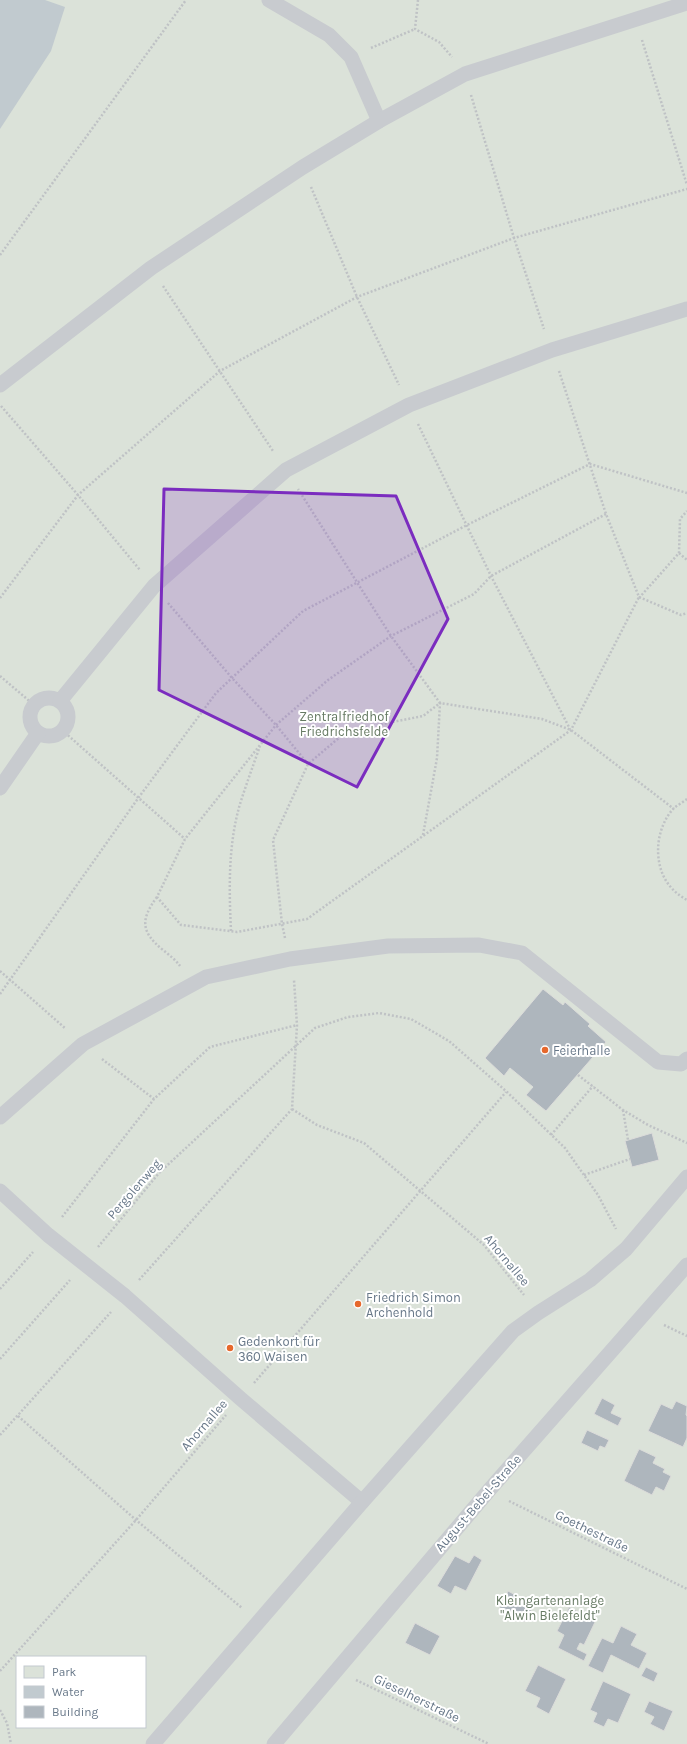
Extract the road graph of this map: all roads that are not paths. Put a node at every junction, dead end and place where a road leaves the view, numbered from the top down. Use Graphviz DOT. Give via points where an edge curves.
graph roads {
  1 [pos="269,0"];
  2 [pos="687,3"];
  3 [pos="379,121"];
  4 [pos="687,309"];
  5 [pos="0,385"];
  6 [pos="60,701"];
  7 [pos="38,733"];
  8 [pos="0,788"];
  9 [pos="687,1059"];
  10 [pos="0,1117"];
  11 [pos="687,1177"];
  12 [pos="0,1191"];
  13 [pos="687,1265"];
  14 [pos="362,1502"];
  15 [pos="154,1744"];
  16 [pos="274,1744"];
  1 -- 3 [label="lane" via="329,35 351,57"];
  2 -- 3 [label="lane" via="465,74"];
  3 -- 5 [label="lane" via="303,167 150,268"];
  4 -- 6 [label="lane" via="552,350 409,405 286,470 154,586"];
  6 -- 7 [label="lane" via="68,719 62,730 50,736"];
  6 -- 7 [label="lane" via="48,698 37,701 34,705 29,717 30,723"];
  7 -- 8 [label="lane"];
  9 -- 10 [label="lane" via="681,1064 658,1062 522,953 479,945 388,946 290,959 206,977 83,1044"];
  11 -- 14 [label="lane" via="626,1249 590,1280 513,1331"];
  12 -- 14 [label="lane" via="48,1235 125,1296"];
  13 -- 16 [label="lane, August-Bebel-Straße" via="491,1488"];
  14 -- 15 [label="lane"];
}
